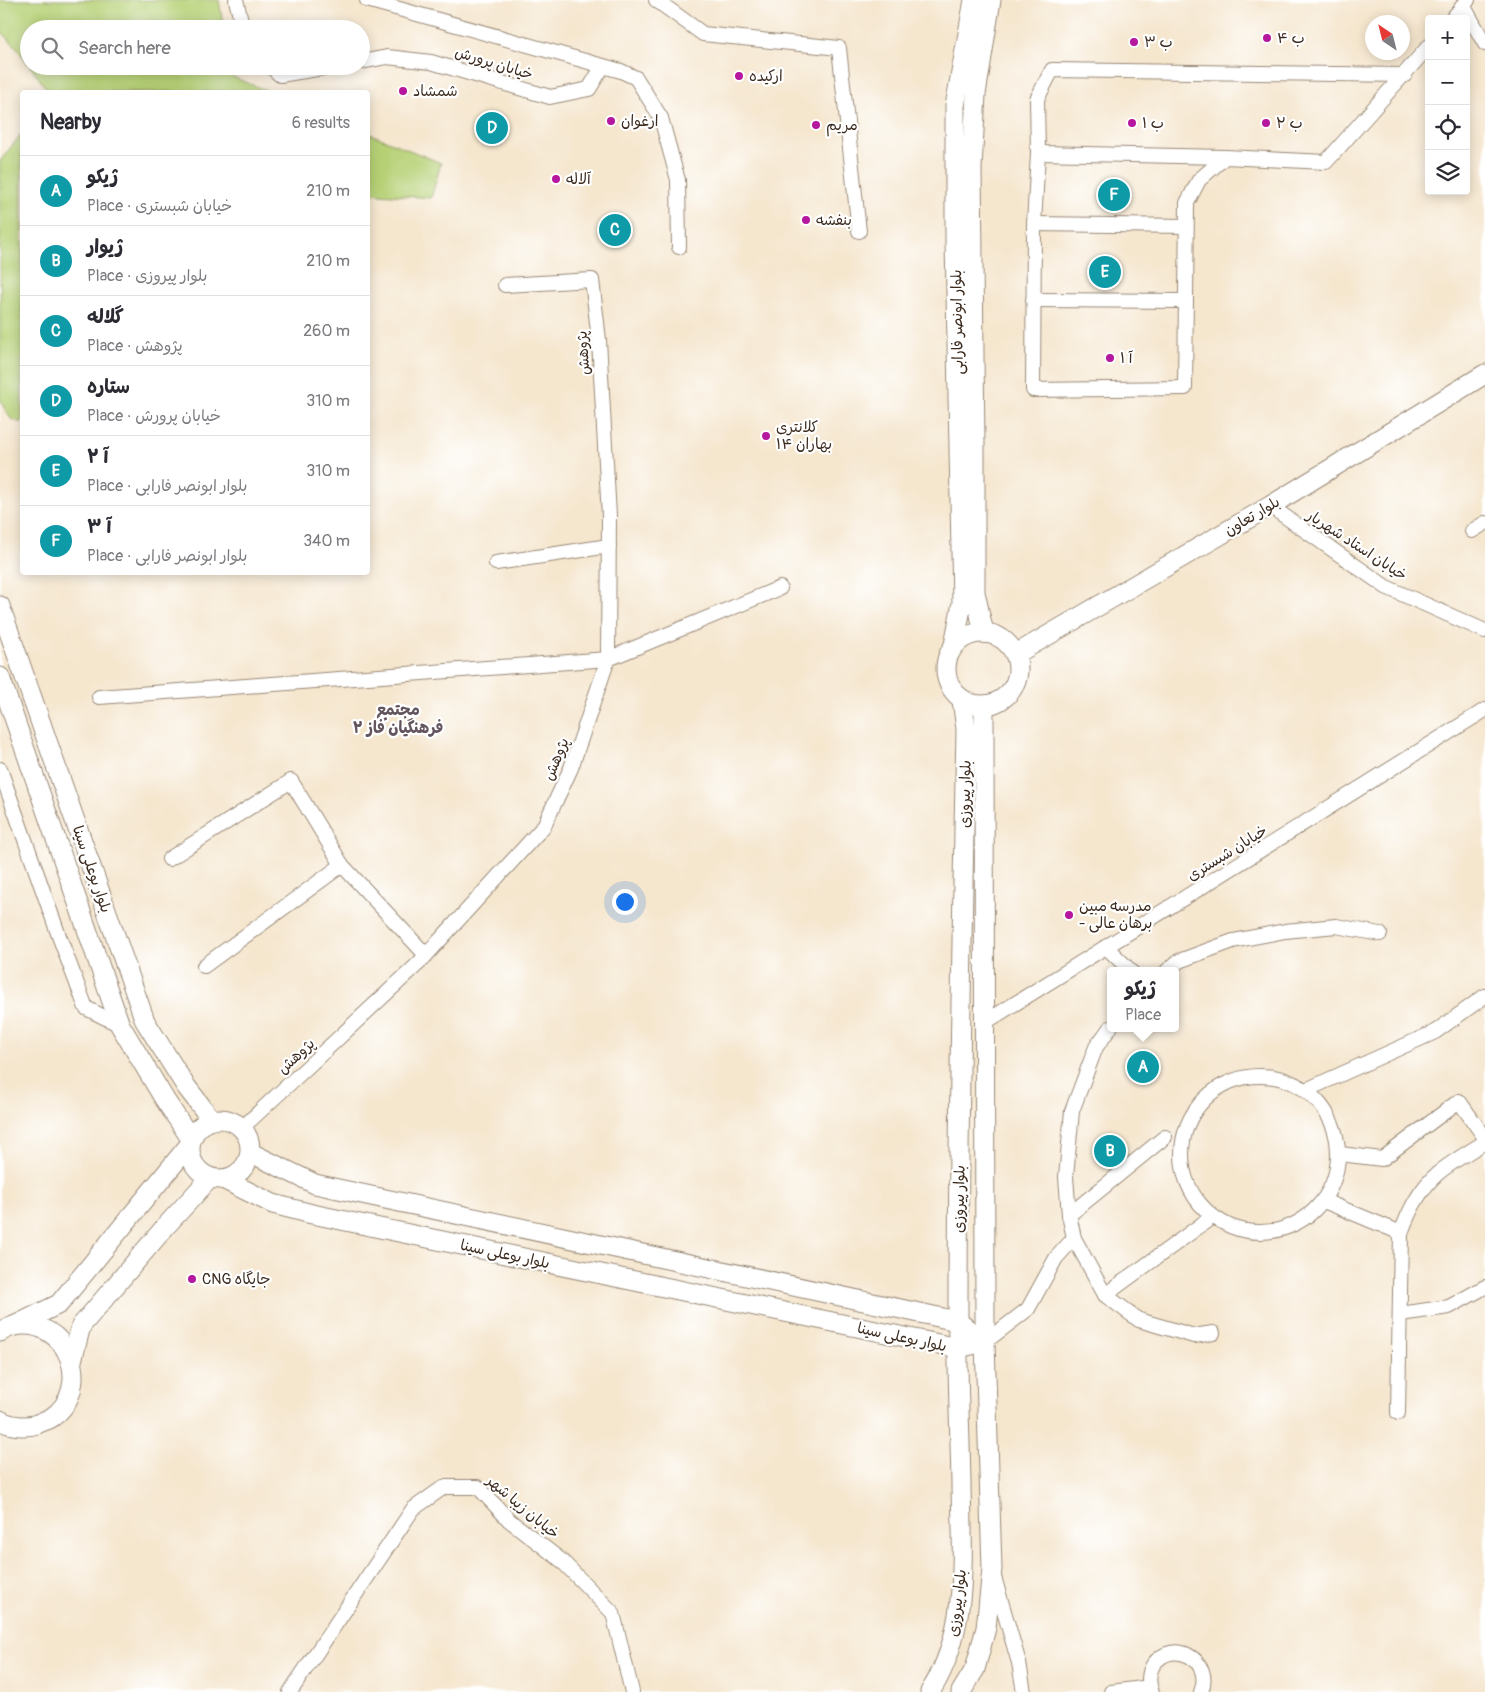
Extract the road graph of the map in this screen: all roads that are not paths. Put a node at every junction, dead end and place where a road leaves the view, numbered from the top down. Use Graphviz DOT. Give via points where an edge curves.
graph roads {
  1 [pos="236,0"];
  2 [pos="367,0"];
  3 [pos="656,0"];
  4 [pos="974,0"];
  5 [pos="991,0"];
  6 [pos="1465,3"];
  7 [pos="1455,15"];
  8 [pos="241,20"];
  9 [pos="1485,44"];
  10 [pos="1425,51"];
  11 [pos="370,61"];
  12 [pos="603,66"];
  13 [pos="1405,75"];
  14 [pos="1038,153"];
  15 [pos="1226,157"];
  16 [pos="1034,224"];
  17 [pos="1186,226"];
  18 [pos="858,231"];
  19 [pos="679,247"];
  20 [pos="505,285"];
  21 [pos="1033,300"];
  22 [pos="1186,301"];
  23 [pos="1485,374"];
  24 [pos="967,446"];
  25 [pos="1270,506"];
  26 [pos="1485,523"];
  27 [pos="1472,531"];
  28 [pos="609,546"];
  29 [pos="496,563"];
  30 [pos="780,588"];
  31 [pos="0,606"];
  32 [pos="1485,631"];
  33 [pos="984,633"];
  34 [pos="954,645"];
  35 [pos="1016,654"];
  36 [pos="608,660"];
  37 [pos="0,677"];
  38 [pos="99,697"];
  39 [pos="962,700"];
  40 [pos="984,706"];
  41 [pos="1485,710"];
  42 [pos="0,769"];
  43 [pos="169,859"];
  44 [pos="342,866"];
  45 [pos="1380,934"];
  46 [pos="1107,948"];
  47 [pos="426,955"];
  48 [pos="204,966"];
  49 [pos="1127,967"];
  50 [pos="1172,967"];
  51 [pos="1485,996"];
  52 [pos="984,1023"];
  53 [pos="120,1025"];
  54 [pos="1107,1032"];
  55 [pos="1306,1090"];
  56 [pos="211,1119"];
  57 [pos="243,1128"];
  58 [pos="1165,1137"];
  59 [pos="1485,1138"];
  60 [pos="191,1142"];
  61 [pos="1485,1142"];
  62 [pos="251,1153"];
  63 [pos="1340,1154"];
  64 [pos="216,1178"];
  65 [pos="1324,1201"];
  66 [pos="1069,1215"];
  67 [pos="1212,1217"];
  68 [pos="1401,1233"];
  69 [pos="1074,1238"];
  70 [pos="1485,1287"];
  71 [pos="1105,1295"];
  72 [pos="1400,1314"];
  73 [pos="958,1321"];
  74 [pos="7,1329"];
  75 [pos="1213,1333"];
  76 [pos="985,1342"];
  77 [pos="958,1348"];
  78 [pos="72,1361"];
  79 [pos="1398,1413"];
  80 [pos="0,1420"];
  81 [pos="30,1426"];
  82 [pos="0,1436"];
  83 [pos="992,1569"];
  84 [pos="1151,1690"];
  85 [pos="290,1692"];
  86 [pos="632,1692"];
  87 [pos="930,1692"];
  88 [pos="961,1692"];
  89 [pos="1024,1692"];
  90 [pos="1110,1692"];
  91 [pos="1201,1692"];
  1 -- 8 [label="street"];
  2 -- 12 [label="street"];
  3 -- 18 [label="street" via="703,34 839,48"];
  4 -- 24 [label="street, بلوار ابونصر فارابی" via="955,106 955,240"];
  5 -- 24 [label="street, بلوار ابونصر فارابی" via="976,94 972,168"];
  6 -- 7 [label="street"];
  6 -- 9 [label="street"];
  10 -- 13 [label="street"];
  11 -- 12 [label="street, خیابان پرورش" via="387,58 431,62 550,97 589,89"];
  12 -- 19 [label="street" via="636,78 661,118 678,180"];
  13 -- 14 [label="street" via="1052,70 1037,99"];
  13 -- 15 [label="street" via="1326,162"];
  14 -- 15 [label="street"];
  14 -- 16 [label="street"];
  15 -- 17 [label="street" via="1199,180 1186,203"];
  16 -- 17 [label="street"];
  16 -- 21 [label="street"];
  17 -- 22 [label="street"];
  20 -- 28 [label="street, پژوهش" via="592,280 599,340"];
  21 -- 22 [label="street"];
  21 -- 22 [label="street" via="1033,390 1185,388"];
  23 -- 25 [label="street, بلوار تعاون"];
  24 -- 33 [label="street, بلوار ابونصر فارابی" via="975,592"];
  24 -- 34 [label="street, بلوار ابونصر فارابی" via="962,603"];
  25 -- 32 [label="street, خیابان استاد شهریار" via="1386,587"];
  25 -- 35 [label="street, بلوار تعاون"];
  26 -- 27 [label="street"];
  28 -- 29 [label="street"];
  28 -- 36 [label="street, پژوهش"];
  30 -- 36 [label="street"];
  31 -- 56 [label="street, بلوار بوعلی سینا" via="145,1021 185,1085"];
  33 -- 34 [label="street" via="962,638"];
  33 -- 35 [label="street" via="997,636"];
  34 -- 39 [label="street" via="948,656 947,681"];
  35 -- 40 [label="street" via="1019,668 1013,688 998,702"];
  36 -- 38 [label="street"];
  36 -- 47 [label="street, پژوهش" via="572,768 544,826"];
  37 -- 53 [label="street, بلوار بوعلی سینا"];
  39 -- 40 [label="street"];
  39 -- 73 [label="street, بلوار پیروزی" via="966,729"];
  40 -- 52 [label="street, بلوار پیروزی"];
  41 -- 46 [label="street, خیابان شبستری"];
  42 -- 53 [label="street" via="86,1008"];
  43 -- 44 [label="street" via="291,781"];
  44 -- 47 [label="street"];
  44 -- 48 [label="street"];
  45 -- 50 [label="street" via="1336,926 1285,931 1233,941 1179,961"];
  46 -- 49 [label="street"];
  46 -- 52 [label="street, خیابان شبستری"];
  47 -- 57 [label="street, پژوهش"];
  51 -- 55 [label="street" via="1435,1032"];
  52 -- 76 [label="street, بلوار پیروزی"];
  53 -- 60 [label="street, بلوار بوعلی سینا"];
  54 -- 66 [label="street" via="1096,1047 1072,1111 1066,1177"];
  55 -- 63 [label="street" via="1324,1107 1332,1122"];
  55 -- 67 [label="street" via="1282,1078 1255,1075 1228,1082 1206,1097 1190,1119 1182,1145 1183,1172 1194,1197"];
  56 -- 57 [label="street" via="234,1121"];
  56 -- 60 [label="street" via="196,1130"];
  57 -- 62 [label="street" via="250,1139"];
  58 -- 66 [label="street"];
  59 -- 63 [label="street" via="1459,1101 1382,1159"];
  60 -- 64 [label="street" via="191,1158 198,1170"];
  60 -- 74 [label="street" via="59,1304"];
  61 -- 68 [label="street" via="1437,1174 1422,1190"];
  62 -- 64 [label="street" via="246,1166 236,1175"];
  62 -- 73 [label="street, بلوار بوعلی سینا" via="315,1184"];
  63 -- 65 [label="street" via="1336,1179"];
  64 -- 77 [label="street, بلوار بوعلی سینا" via="273,1204 312,1214"];
  64 -- 78 [label="street" via="159,1234 81,1326"];
  65 -- 67 [label="street" via="1306,1218 1284,1230 1259,1233 1234,1229"];
  65 -- 68 [label="street"];
  66 -- 69 [label="street"];
  67 -- 71 [label="street"];
  68 -- 72 [label="street"];
  69 -- 71 [label="street"];
  69 -- 76 [label="street" via="1056,1258 1028,1310"];
  70 -- 72 [label="street" via="1449,1307"];
  71 -- 75 [label="street" via="1139,1320 1194,1336"];
  72 -- 79 [label="street"];
  73 -- 76 [label="street, بلوار بوعلی سینا"];
  73 -- 77 [label="street, بلوار پیروزی"];
  74 -- 78 [label="street" via="32,1326 49,1332 63,1344"];
  76 -- 77 [label="street, بلوار بوعلی سینا"];
  76 -- 83 [label="street, بلوار پیروزی"];
  77 -- 87 [label="street, بلوار پیروزی" via="960,1603 955,1635"];
  78 -- 81 [label="street" via="73,1382 66,1403 50,1418"];
  80 -- 81 [label="street" via="5,1424"];
  81 -- 82 [label="street"];
  83 -- 88 [label="street, بلوار پیروزی" via="986,1628 975,1669"];
  83 -- 89 [label="street"];
  84 -- 90 [label="street"];
  84 -- 91 [label="street" via="1149,1678 1156,1661 1163,1655 1181,1652 1197,1661 1202,1668 1204,1686"];
  85 -- 86 [label="street, خیابان زیبا شهر" via="413,1509 444,1487 478,1487 509,1520 562,1561 613,1613"];
}
